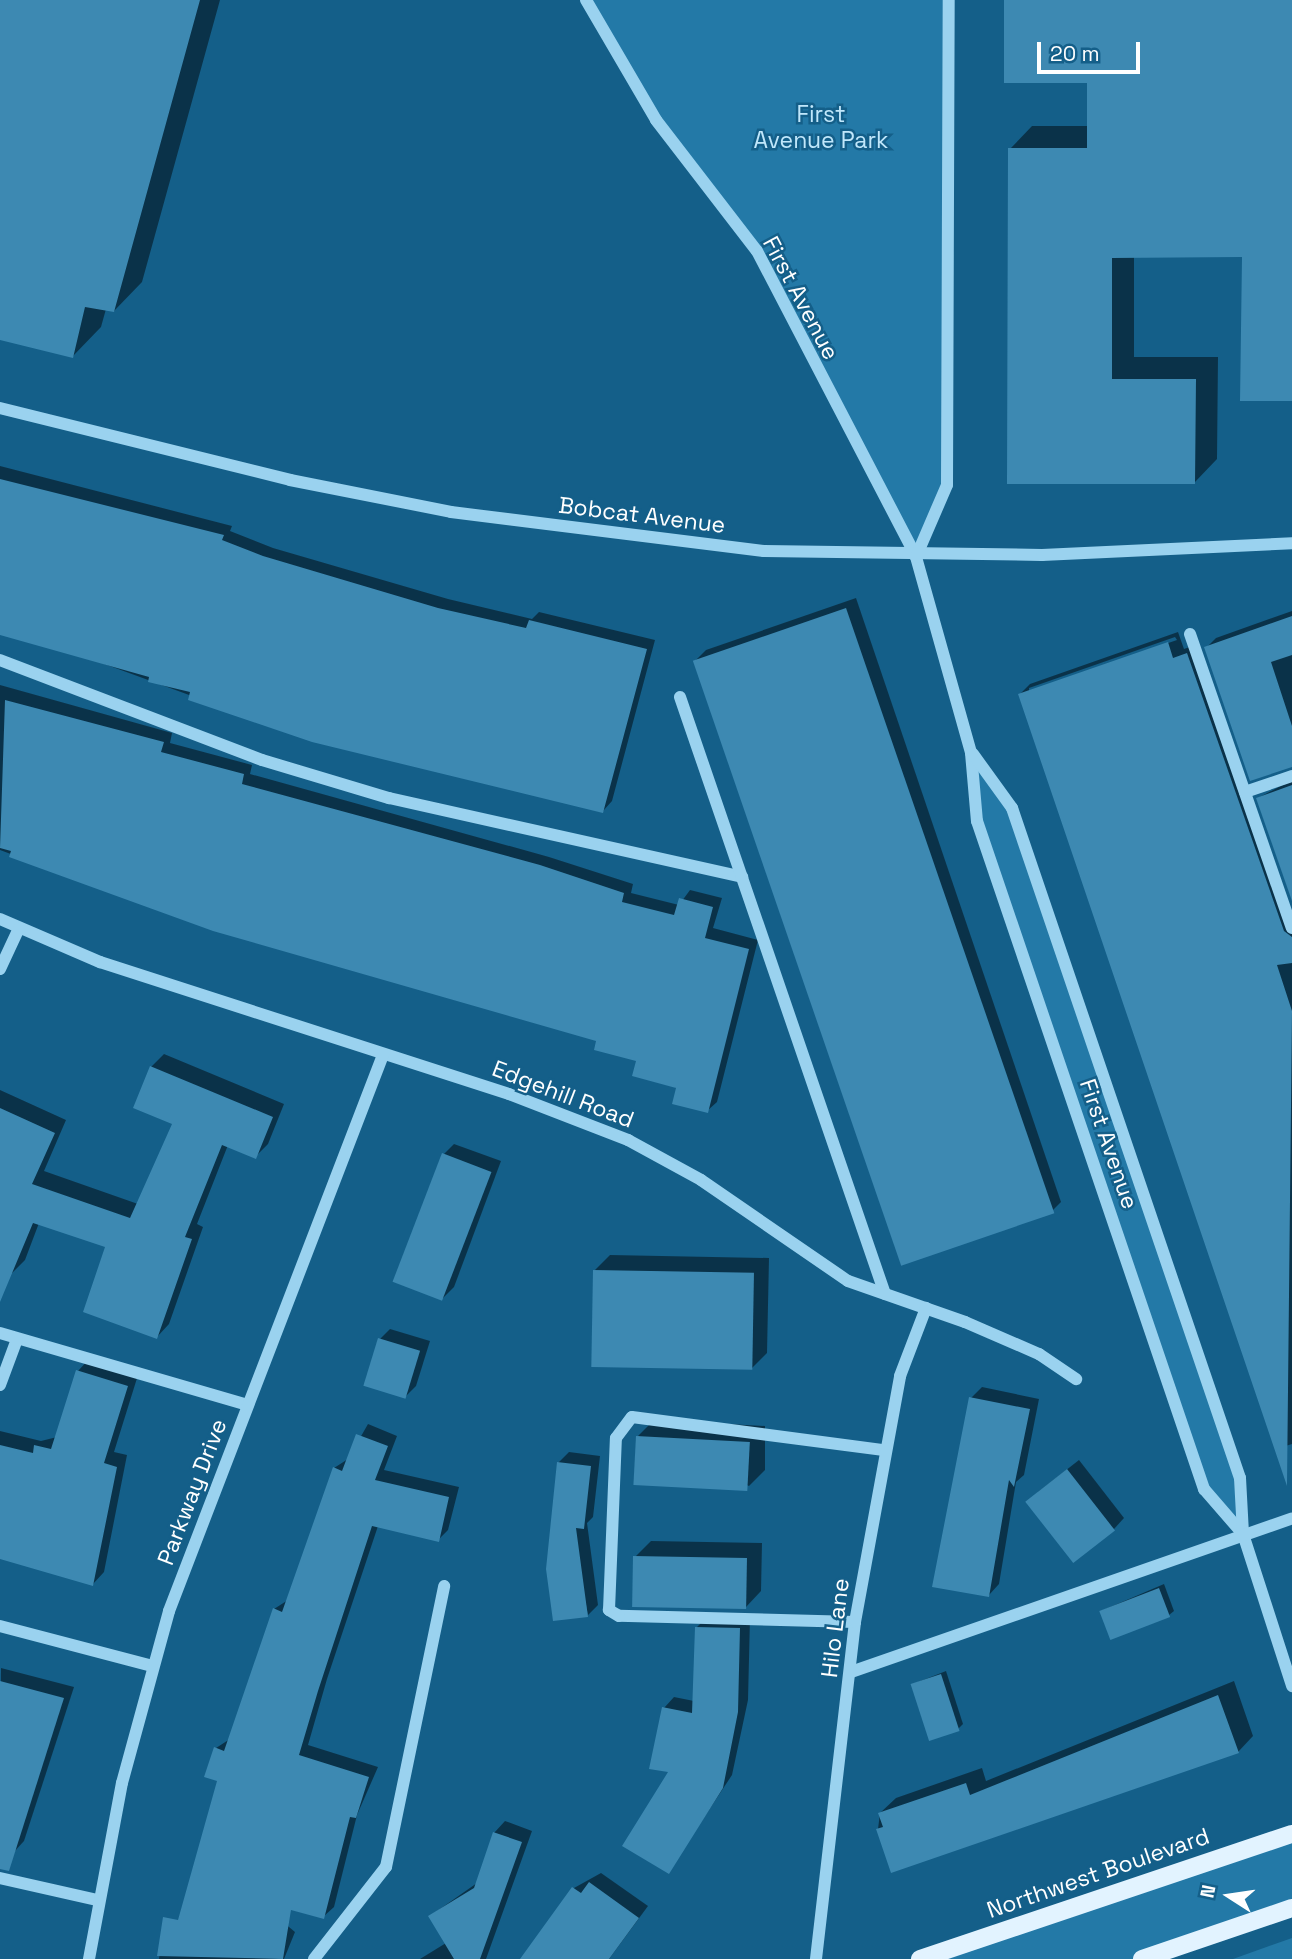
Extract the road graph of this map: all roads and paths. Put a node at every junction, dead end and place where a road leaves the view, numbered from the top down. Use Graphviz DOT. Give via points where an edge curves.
graph roads {
  1 [pos="586,0"];
  2 [pos="948,0"];
  3 [pos="0,408"];
  4 [pos="1292,543"];
  5 [pos="916,557"];
  6 [pos="1190,634"];
  7 [pos="0,660"];
  8 [pos="680,697"];
  9 [pos="971,753"];
  10 [pos="1292,776"];
  11 [pos="1245,792"];
  12 [pos="742,877"];
  13 [pos="0,919"];
  14 [pos="19,928"];
  15 [pos="1292,928"];
  16 [pos="0,969"];
  17 [pos="383,1055"];
  18 [pos="885,1294"];
  19 [pos="926,1308"];
  20 [pos="0,1333"];
  21 [pos="17,1339"];
  22 [pos="1076,1379"];
  23 [pos="0,1385"];
  24 [pos="248,1405"];
  25 [pos="884,1450"];
  26 [pos="1292,1518"];
  27 [pos="1242,1534"];
  28 [pos="444,1586"];
  29 [pos="855,1622"];
  30 [pos="0,1626"];
  31 [pos="152,1666"];
  32 [pos="851,1672"];
  33 [pos="1292,1686"];
  34 [pos="1292,1834"];
  35 [pos="0,1878"];
  36 [pos="97,1900"];
  37 [pos="1292,1908"];
  38 [pos="89,1959"];
  39 [pos="314,1959"];
  40 [pos="817,1959"];
  41 [pos="920,1959"];
  42 [pos="1142,1959"];
  1 -- 5 [label="street, First Avenue" via="656,120 757,251"];
  2 -- 5 [label="street" via="947,485"];
  3 -- 5 [label="street, Bobcat Avenue" via="250,471 451,512 764,551"];
  4 -- 5 [label="street, Bobcat Avenue"];
  5 -- 9 [label="street, First Avenue"];
  6 -- 11 [label="street"];
  7 -- 12 [label="street" via="262,760 390,798"];
  8 -- 12 [label="street"];
  9 -- 27 [label="street, First Avenue" via="1012,808 1240,1479"];
  9 -- 27 [label="street, First Avenue" via="977,821 1204,1489"];
  10 -- 11 [label="street"];
  11 -- 15 [label="street"];
  12 -- 18 [label="street"];
  13 -- 14 [label="street, Edgehill Road"];
  14 -- 16 [label="street"];
  14 -- 17 [label="street, Edgehill Road" via="100,962"];
  17 -- 18 [label="street, Edgehill Road" via="628,1140 701,1180 848,1281"];
  17 -- 24 [label="street, Parkway Drive"];
  18 -- 19 [label="street, Edgehill Road"];
  19 -- 22 [label="street, Edgehill Road" via="1039,1354"];
  19 -- 25 [label="street, Hilo Lane" via="900,1376"];
  20 -- 21 [label="street"];
  21 -- 23 [label="street"];
  21 -- 24 [label="street"];
  24 -- 31 [label="street, Parkway Drive"];
  25 -- 29 [label="street, Hilo Lane"];
  25 -- 29 [label="street" via="632,1417 616,1438 609,1610 619,1616"];
  26 -- 27 [label="street"];
  27 -- 32 [label="street"];
  27 -- 33 [label="street, First Avenue"];
  28 -- 39 [label="street" via="386,1867"];
  29 -- 32 [label="street, Hilo Lane"];
  30 -- 31 [label="street"];
  31 -- 36 [label="street, Parkway Drive"];
  32 -- 40 [label="street, Hilo Lane"];
  34 -- 41 [label="main road, Northwest Boulevard"];
  35 -- 36 [label="street"];
  36 -- 38 [label="street, Parkway Drive"];
  37 -- 42 [label="main road"];
}
